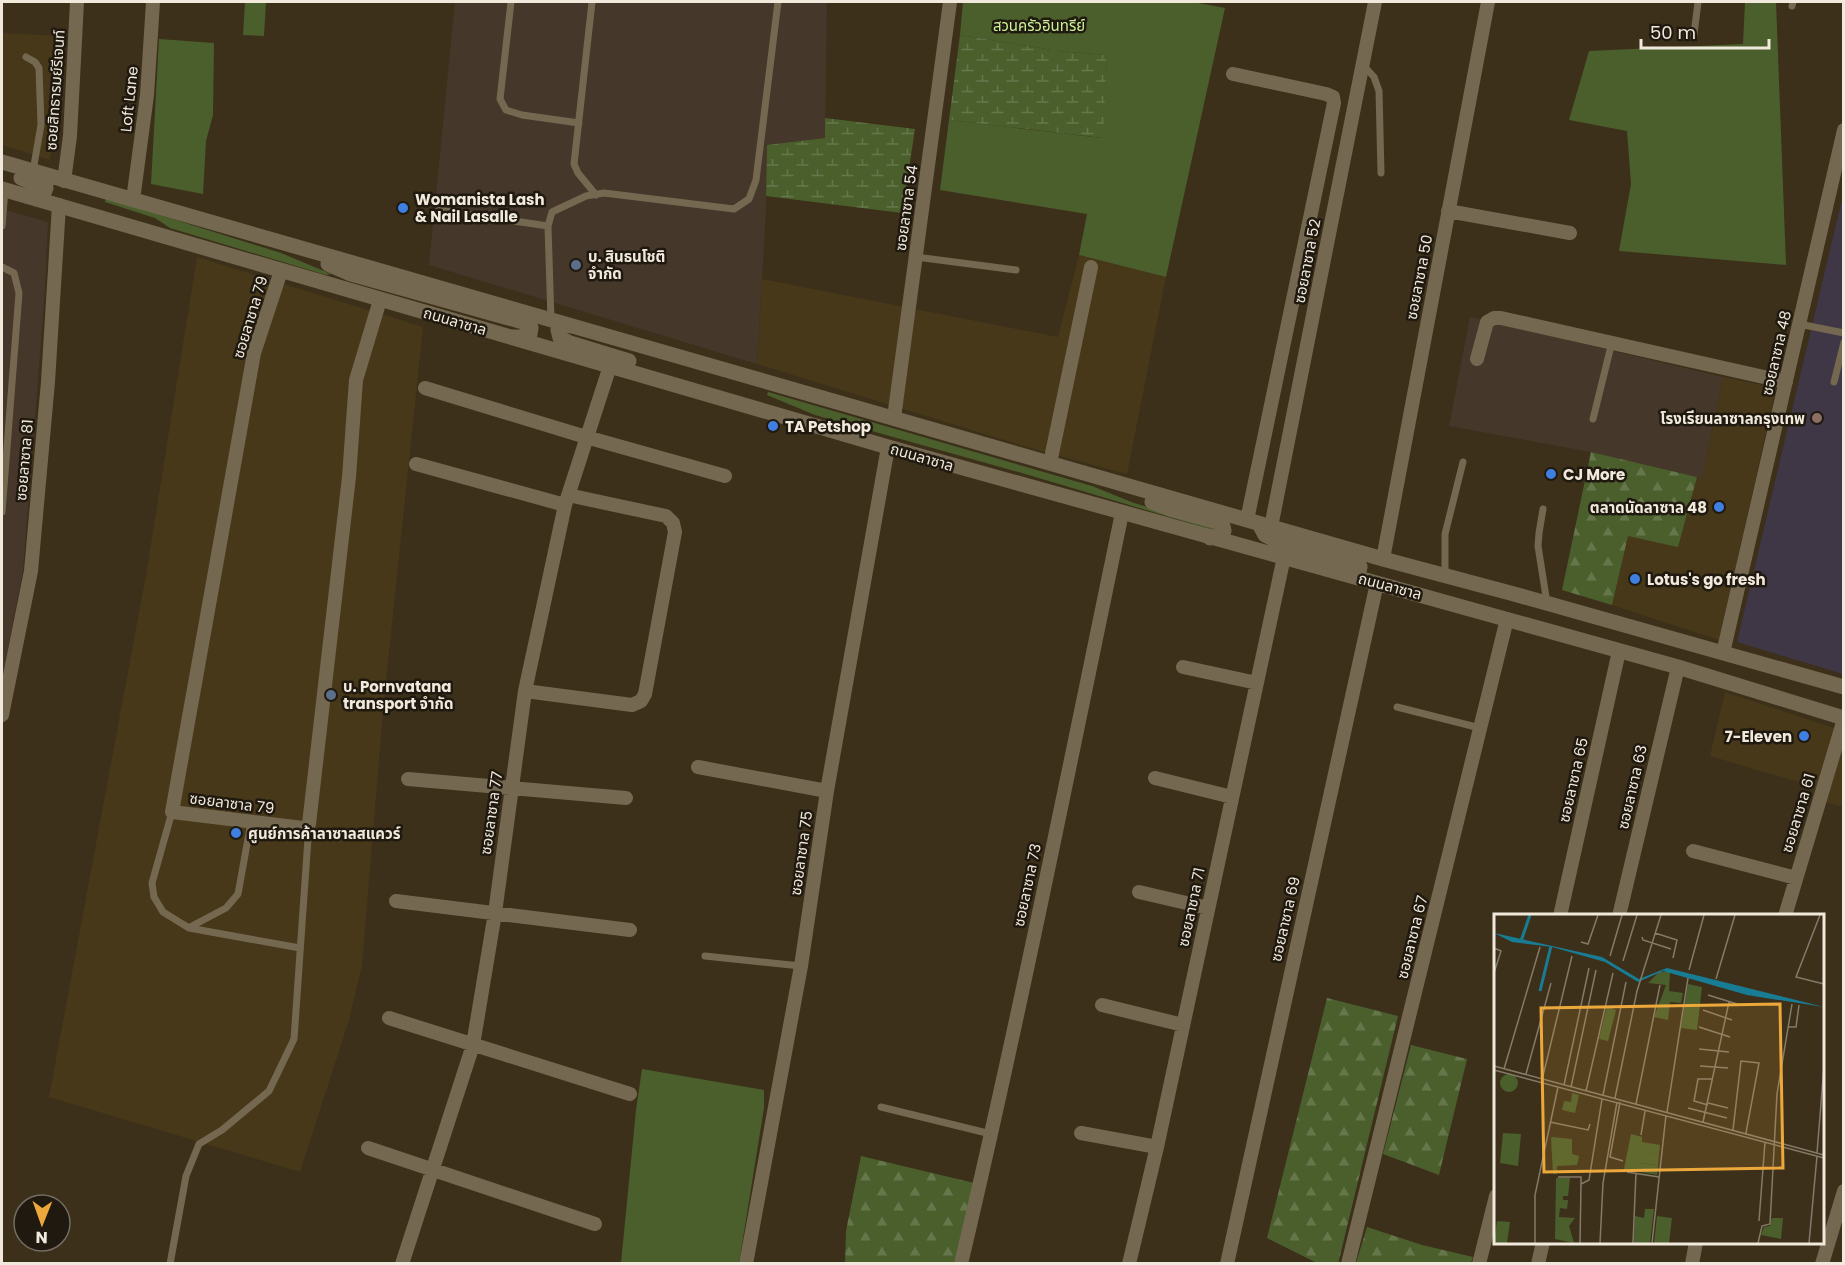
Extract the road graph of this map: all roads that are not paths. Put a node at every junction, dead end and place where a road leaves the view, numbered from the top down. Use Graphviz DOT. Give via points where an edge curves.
graph roads {
  1 [pos="78,2"];
  2 [pos="153,2"];
  3 [pos="511,2"];
  4 [pos="592,2"];
  5 [pos="778,2"];
  6 [pos="950,2"];
  7 [pos="1375,2"];
  8 [pos="1488,2"];
  9 [pos="1698,2"];
  10 [pos="1694,34"];
  11 [pos="26,57"];
  12 [pos="1363,65"];
  13 [pos="1233,74"];
  14 [pos="579,123"];
  15 [pos="1844,130"];
  16 [pos="2,162"];
  17 [pos="2,171"];
  18 [pos="33,171"];
  19 [pos="1381,173"];
  20 [pos="64,181"];
  21 [pos="3,189"];
  22 [pos="107,192"];
  23 [pos="596,195"];
  24 [pos="36,199"];
  25 [pos="133,200"];
  26 [pos="59,205"];
  27 [pos="439,210"];
  28 [pos="1448,211"];
  29 [pos="2,226"];
  30 [pos="548,226"];
  31 [pos="155,233"];
  32 [pos="1570,233"];
  33 [pos="291,245"];
  34 [pos="916,257"];
  35 [pos="2,267"];
  36 [pos="1091,267"];
  37 [pos="1016,270"];
  38 [pos="281,271"];
  39 [pos="380,300"];
  40 [pos="551,320"];
  41 [pos="1799,324"];
  42 [pos="579,328"];
  43 [pos="1844,333"];
  44 [pos="508,337"];
  45 [pos="1612,342"];
  46 [pos="1844,342"];
  47 [pos="1478,359"];
  48 [pos="610,366"];
  49 [pos="1786,382"];
  50 [pos="1834,382"];
  51 [pos="425,388"];
  52 [pos="782,416"];
  53 [pos="894,418"];
  54 [pos="1593,419"];
  55 [pos="586,437"];
  56 [pos="888,447"];
  57 [pos="1463,462"];
  58 [pos="1050,463"];
  59 [pos="416,464"];
  60 [pos="725,476"];
  61 [pos="1112,481"];
  62 [pos="566,500"];
  63 [pos="1543,509"];
  64 [pos="2,512"];
  65 [pos="1122,513"];
  66 [pos="1259,524"];
  67 [pos="1210,538"];
  68 [pos="1233,544"];
  69 [pos="1284,557"];
  70 [pos="1383,559"];
  71 [pos="1350,575"];
  72 [pos="1445,577"];
  73 [pos="1377,583"];
  74 [pos="1547,603"];
  75 [pos="1500,617"];
  76 [pos="1619,651"];
  77 [pos="1723,653"];
  78 [pos="1183,667"];
  79 [pos="1678,667"];
  80 [pos="1257,683"];
  81 [pos="1844,687"];
  82 [pos="525,691"];
  83 [pos="1397,707"];
  84 [pos="2,715"];
  85 [pos="1844,719"];
  86 [pos="1480,728"];
  87 [pos="698,767"];
  88 [pos="1155,778"];
  89 [pos="408,779"];
  90 [pos="511,787"];
  91 [pos="827,791"];
  92 [pos="1232,797"];
  93 [pos="626,798"];
  94 [pos="172,812"];
  95 [pos="251,822"];
  96 [pos="309,824"];
  97 [pos="1693,850"];
  98 [pos="1796,878"];
  99 [pos="1139,892"];
  100 [pos="396,902"];
  101 [pos="1208,908"];
  102 [pos="495,913"];
  103 [pos="1560,914"];
  104 [pos="1619,914"];
  105 [pos="1785,914"];
  106 [pos="189,928"];
  107 [pos="630,930"];
  108 [pos="300,948"];
  109 [pos="705,956"];
  110 [pos="801,966"];
  111 [pos="1102,1005"];
  112 [pos="389,1018"];
  113 [pos="1183,1025"];
  114 [pos="473,1045"];
  115 [pos="630,1094"];
  116 [pos="881,1107"];
  117 [pos="1081,1133"];
  118 [pos="991,1134"];
  119 [pos="1157,1147"];
  120 [pos="368,1148"];
  121 [pos="433,1170"];
  122 [pos="1844,1191"];
  123 [pos="1494,1205"];
  124 [pos="595,1224"];
  125 [pos="1543,1244"];
  126 [pos="1695,1244"];
  127 [pos="170,1263"];
  128 [pos="402,1263"];
  129 [pos="746,1263"];
  130 [pos="961,1263"];
  131 [pos="1129,1263"];
  132 [pos="1227,1263"];
  133 [pos="1348,1263"];
  134 [pos="1479,1263"];
  135 [pos="1538,1263"];
  136 [pos="1692,1263"];
  137 [pos="1822,1263"];
  1 -- 20 [label="street, ซอยสิทธารมย์รีเจนท์"];
  2 -- 25 [label="street, Loft Lane" via="147,95"];
  3 -- 14 [label="lane" via="500,99 506,110"];
  4 -- 14 [label="lane"];
  5 -- 23 [label="lane" via="756,180 749,200 734,209"];
  6 -- 34 [label="street, ซอยลาซาล 54"];
  7 -- 12 [label="street, ซอยลาซาล 52"];
  8 -- 28 [label="street, ซอยลาซาล 50"];
  9 -- 10 [label="lane"];
  11 -- 18 [label="lane" via="39,68 40,125"];
  12 -- 19 [label="lane" via="1374,77 1379,91"];
  12 -- 66 [label="street, ซอยลาซาล 52"];
  13 -- 66 [label="street" via="1326,94 1333,97 1334,103"];
  14 -- 23 [label="lane" via="574,164"];
  15 -- 41 [label="street, ซอยลาซาล 48"];
  16 -- 18 [label="street, ถนนลาซาล"];
  17 -- 24 [label="street" via="46,188"];
  18 -- 20 [label="street, ถนนลาซาล"];
  20 -- 22 [label="street, ถนนลาซาล"];
  20 -- 26 [label="street"];
  21 -- 24 [label="street, ถนนลาซาล"];
  21 -- 29 [label="lane"];
  22 -- 25 [label="street, ถนนลาซาล"];
  22 -- 31 [label="street" via="82,191 74,197 146,220"];
  23 -- 30 [label="lane" via="552,212"];
  24 -- 26 [label="street, ถนนลาซาล"];
  25 -- 33 [label="street, ถนนลาซาล"];
  26 -- 31 [label="street, ถนนลาซาล"];
  26 -- 84 [label="street, ซอยลาซาล 81" via="31,571"];
  27 -- 30 [label="lane"];
  28 -- 32 [label="street"];
  28 -- 70 [label="street, ซอยลาซาล 50"];
  30 -- 40 [label="lane"];
  31 -- 38 [label="street, ถนนลาซาล"];
  33 -- 40 [label="street, ถนนลาซาล"];
  33 -- 44 [label="street" via="351,274 523,322 531,328 530,334"];
  34 -- 37 [label="lane"];
  34 -- 53 [label="street, ซอยลาซาล 54"];
  35 -- 64 [label="lane" via="14,273 19,293"];
  36 -- 58 [label="street"];
  38 -- 39 [label="street, ถนนลาซาล"];
  38 -- 94 [label="street, ซอยลาซาล 79" via="254,352"];
  39 -- 44 [label="street, ถนนลาซาล"];
  39 -- 96 [label="street" via="356,380 348,488"];
  40 -- 42 [label="street, ถนนลาซาล"];
  41 -- 43 [label="lane"];
  41 -- 49 [label="street, ซอยลาซาล 48"];
  42 -- 52 [label="street" via="566,325 558,330 560,338 765,402"];
  42 -- 53 [label="street, ถนนลาซาล"];
  44 -- 48 [label="street, ถนนลาซาล"];
  45 -- 47 [label="street" via="1494,318 1488,322"];
  45 -- 49 [label="street"];
  45 -- 54 [label="lane"];
  46 -- 50 [label="lane"];
  48 -- 52 [label="street, ถนนลาซาล"];
  48 -- 55 [label="street, ซอยลาซาล 77"];
  49 -- 77 [label="street, ซอยลาซาล 48"];
  51 -- 55 [label="street"];
  52 -- 56 [label="street, ถนนลาซาล"];
  53 -- 58 [label="street, ถนนลาซาล"];
  55 -- 60 [label="street"];
  55 -- 62 [label="street, ซอยลาซาล 77"];
  56 -- 65 [label="street, ถนนลาซาล"];
  56 -- 91 [label="street, ซอยลาซาล 75"];
  57 -- 72 [label="lane" via="1445,534"];
  58 -- 61 [label="street, ถนนลาซาล"];
  59 -- 62 [label="street"];
  61 -- 66 [label="street, ถนนลาซาล"];
  61 -- 67 [label="street" via="1148,501 1224,526 1224,531"];
  62 -- 82 [label="street, ซอยลาซาล 77"];
  62 -- 82 [label="street" via="666,516 673,523 675,532 645,694 632,705"];
  63 -- 74 [label="lane" via="1538,546"];
  65 -- 67 [label="street, ถนนลาซาล"];
  65 -- 118 [label="street, ซอยลาซาล 73"];
  66 -- 68 [label="street"];
  66 -- 70 [label="street, ถนนลาซาล"];
  66 -- 71 [label="street" via="1265,535 1273,539 1360,567 1359,572"];
  67 -- 68 [label="street, ถนนลาซาล"];
  68 -- 69 [label="street, ถนนลาซาล"];
  69 -- 71 [label="street, ถนนลาซาล"];
  69 -- 80 [label="street, ซอยลาซาล 71"];
  70 -- 72 [label="street, ถนนลาซาล"];
  70 -- 75 [label="street" via="1396,581 1480,604"];
  71 -- 73 [label="street, ถนนลาซาล"];
  72 -- 74 [label="street, ถนนลาซาล"];
  73 -- 75 [label="street, ถนนลาซาล"];
  73 -- 132 [label="street, ซอยลาซาล 69"];
  74 -- 77 [label="street, ถนนลาซาล"];
  75 -- 76 [label="street, ถนนลาซาล"];
  75 -- 86 [label="street, ซอยลาซาล 67"];
  76 -- 79 [label="street, ถนนลาซาล"];
  76 -- 103 [label="street, ซอยลาซาล 65"];
  77 -- 81 [label="street, ถนนลาซาล"];
  78 -- 80 [label="street"];
  79 -- 85 [label="street, ถนนลาซาล"];
  79 -- 104 [label="street, ซอยลาซาล 63"];
  80 -- 92 [label="street, ซอยลาซาล 71"];
  82 -- 90 [label="street, ซอยลาซาล 77"];
  83 -- 86 [label="lane"];
  85 -- 98 [label="street, ซอยลาซาล 61"];
  86 -- 133 [label="street, ซอยลาซาล 67"];
  87 -- 91 [label="street"];
  88 -- 92 [label="street"];
  89 -- 90 [label="street"];
  90 -- 93 [label="street"];
  90 -- 102 [label="street, ซอยลาซาล 77"];
  91 -- 110 [label="street, ซอยลาซาล 75"];
  92 -- 101 [label="street, ซอยลาซาล 71"];
  94 -- 95 [label="street, ซอยลาซาล 79"];
  94 -- 106 [label="lane" via="152,883 154,897 163,912"];
  95 -- 96 [label="street, ซอยลาซาล 79" via="303,828"];
  95 -- 106 [label="lane" via="238,894 226,908"];
  96 -- 108 [label="lane"];
  97 -- 98 [label="street"];
  98 -- 105 [label="street, ซอยลาซาล 61"];
  99 -- 101 [label="street"];
  100 -- 102 [label="street"];
  101 -- 113 [label="street, ซอยลาซาล 71"];
  102 -- 107 [label="street"];
  102 -- 114 [label="street, ซอยลาซาล 77"];
  106 -- 108 [label="lane"];
  108 -- 127 [label="lane" via="294,1039 269,1091 199,1144 186,1176"];
  109 -- 110 [label="lane"];
  110 -- 129 [label="street, ซอยลาซาล 75"];
  111 -- 113 [label="street"];
  112 -- 114 [label="street"];
  113 -- 119 [label="street, ซอยลาซาล 71"];
  114 -- 115 [label="street"];
  114 -- 121 [label="street, ซอยลาซาล 77"];
  116 -- 118 [label="lane"];
  117 -- 119 [label="street"];
  118 -- 130 [label="street, ซอยลาซาล 73"];
  119 -- 131 [label="street, ซอยลาซาล 71"];
  120 -- 121 [label="street"];
  121 -- 124 [label="street"];
  121 -- 128 [label="street, ซอยลาซาล 77"];
  122 -- 137 [label="street"];
  123 -- 134 [label="street"];
  125 -- 135 [label="street"];
  126 -- 136 [label="street"];
}
